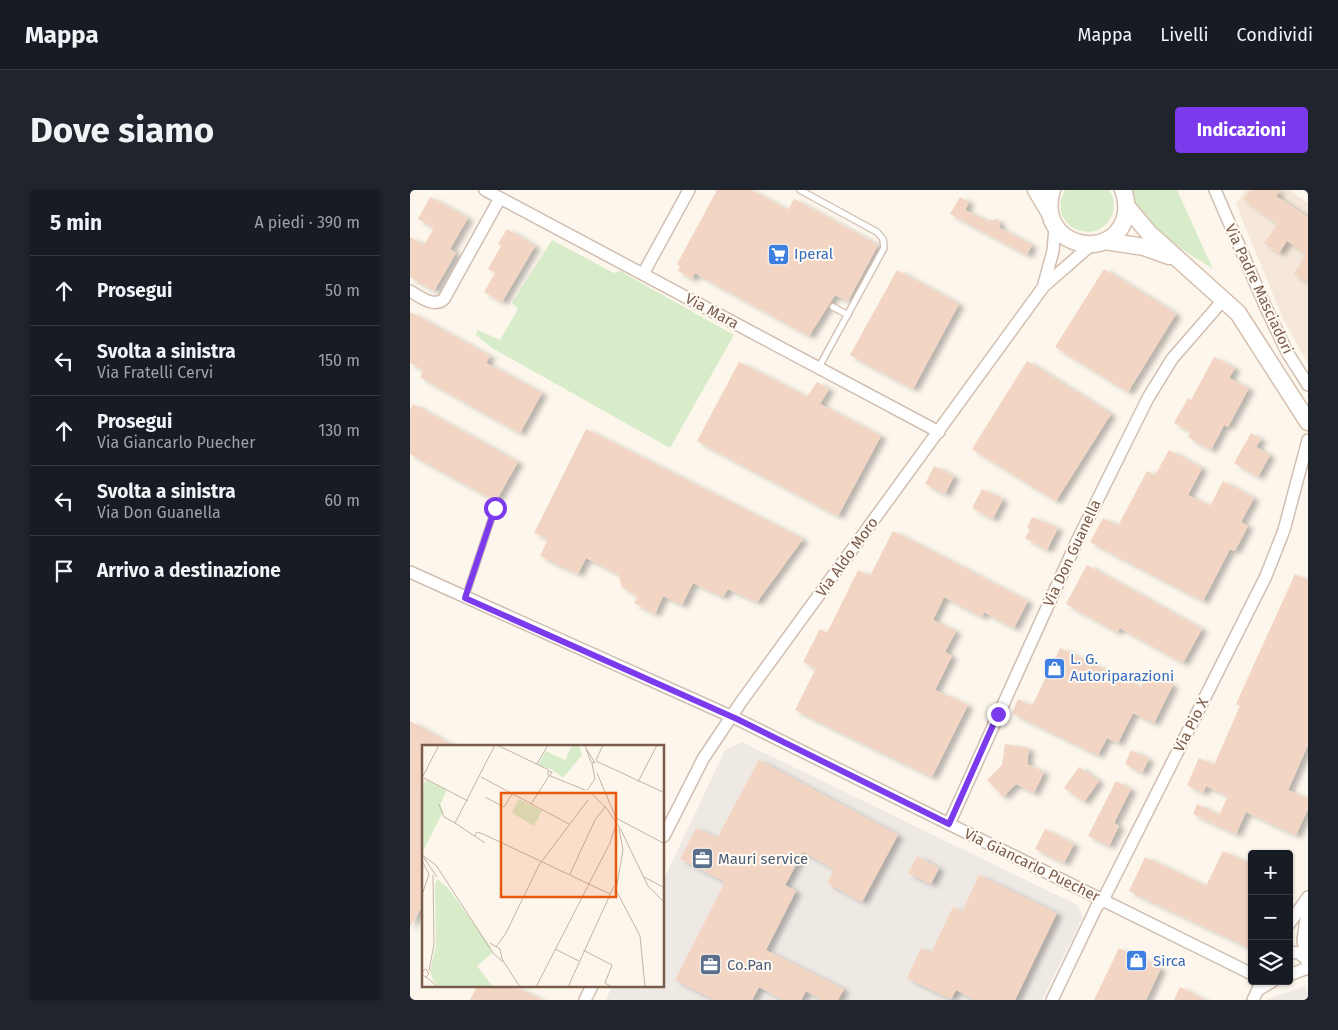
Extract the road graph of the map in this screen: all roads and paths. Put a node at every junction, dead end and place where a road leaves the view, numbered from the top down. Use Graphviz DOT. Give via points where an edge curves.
graph roads {
  1 [pos="485,190"];
  2 [pos="689,190"];
  3 [pos="800,190"];
  4 [pos="1036,190"];
  5 [pos="1052,190"];
  6 [pos="1123,190"];
  7 [pos="1216,190"];
  8 [pos="500,198"];
  9 [pos="1127,207"];
  10 [pos="1052,220"];
  11 [pos="1098,243"];
  12 [pos="1180,261"];
  13 [pos="643,274"];
  14 [pos="1044,286"];
  15 [pos="410,291"];
  16 [pos="1224,299"];
  17 [pos="834,307"];
  18 [pos="848,314"];
  19 [pos="819,367"];
  20 [pos="1308,385"];
  21 [pos="1287,390"];
  22 [pos="1308,422"];
  23 [pos="1308,430"];
  24 [pos="939,432"];
  25 [pos="1308,440"];
  26 [pos="495,508"];
  27 [pos="410,572"];
  28 [pos="465,598"];
  29 [pos="730,716"];
  30 [pos="949,824"];
  31 [pos="665,834"];
  32 [pos="1308,897"];
  33 [pos="1103,900"];
  34 [pos="1308,903"];
  35 [pos="1293,918"];
  36 [pos="1293,952"];
  37 [pos="1307,965"];
  38 [pos="1248,972"];
  39 [pos="1293,973"];
  40 [pos="591,988"];
  41 [pos="585,1000"];
  42 [pos="1052,1000"];
  1 -- 8 [label="street, Via Mara"];
  2 -- 13 [label="street"];
  3 -- 18 [label="lane" via="877,232 883,239 884,248"];
  4 -- 10 [label="main road"];
  5 -- 10 [label="main road"];
  6 -- 9 [label="main road"];
  7 -- 20 [label="street, Via Padre Masciadori" via="1267,310 1287,352"];
  8 -- 13 [label="street, Via Mara"];
  8 -- 15 [label="street" via="444,299 432,302"];
  9 -- 11 [label="main road" via="1120,227"];
  9 -- 12 [label="main road" via="1144,228"];
  10 -- 11 [label="main road" via="1070,241"];
  10 -- 14 [label="street, Via Aldo Moro" via="1053,251"];
  11 -- 12 [label="main road" via="1144,247"];
  11 -- 14 [label="street, Via Aldo Moro"];
  12 -- 16 [label="main road"];
  13 -- 19 [label="street, Via Mara"];
  14 -- 24 [label="street, Via Aldo Moro"];
  16 -- 21 [label="main road" via="1242,318"];
  16 -- 30 [label="street, Via Don Guanella" via="1164,370 1078,539"];
  17 -- 18 [label="lane"];
  18 -- 19 [label="lane"];
  19 -- 24 [label="street, Via Mara"];
  21 -- 22 [label="main road"];
  21 -- 23 [label="main road"];
  24 -- 29 [label="street, Via Aldo Moro"];
  25 -- 33 [label="street, Via Pio X" via="1270,569"];
  26 -- 28 [label="lane"];
  27 -- 28 [label="street, Via Giancarlo Puecher"];
  28 -- 29 [label="street, Via Giancarlo Puecher"];
  29 -- 30 [label="street, Via Giancarlo Puecher"];
  29 -- 31 [label="street, Via Aldo Moro" via="697,770"];
  30 -- 33 [label="street, Via Giancarlo Puecher"];
  32 -- 35 [label="street"];
  33 -- 38 [label="street, Via Giancarlo Puecher"];
  33 -- 42 [label="street, Via Pio X" via="1097,906"];
  34 -- 37 [label="street" via="1303,941"];
  36 -- 37 [label="street" via="1299,953"];
  37 -- 39 [label="street"];
  40 -- 41 [label="street"];
}
